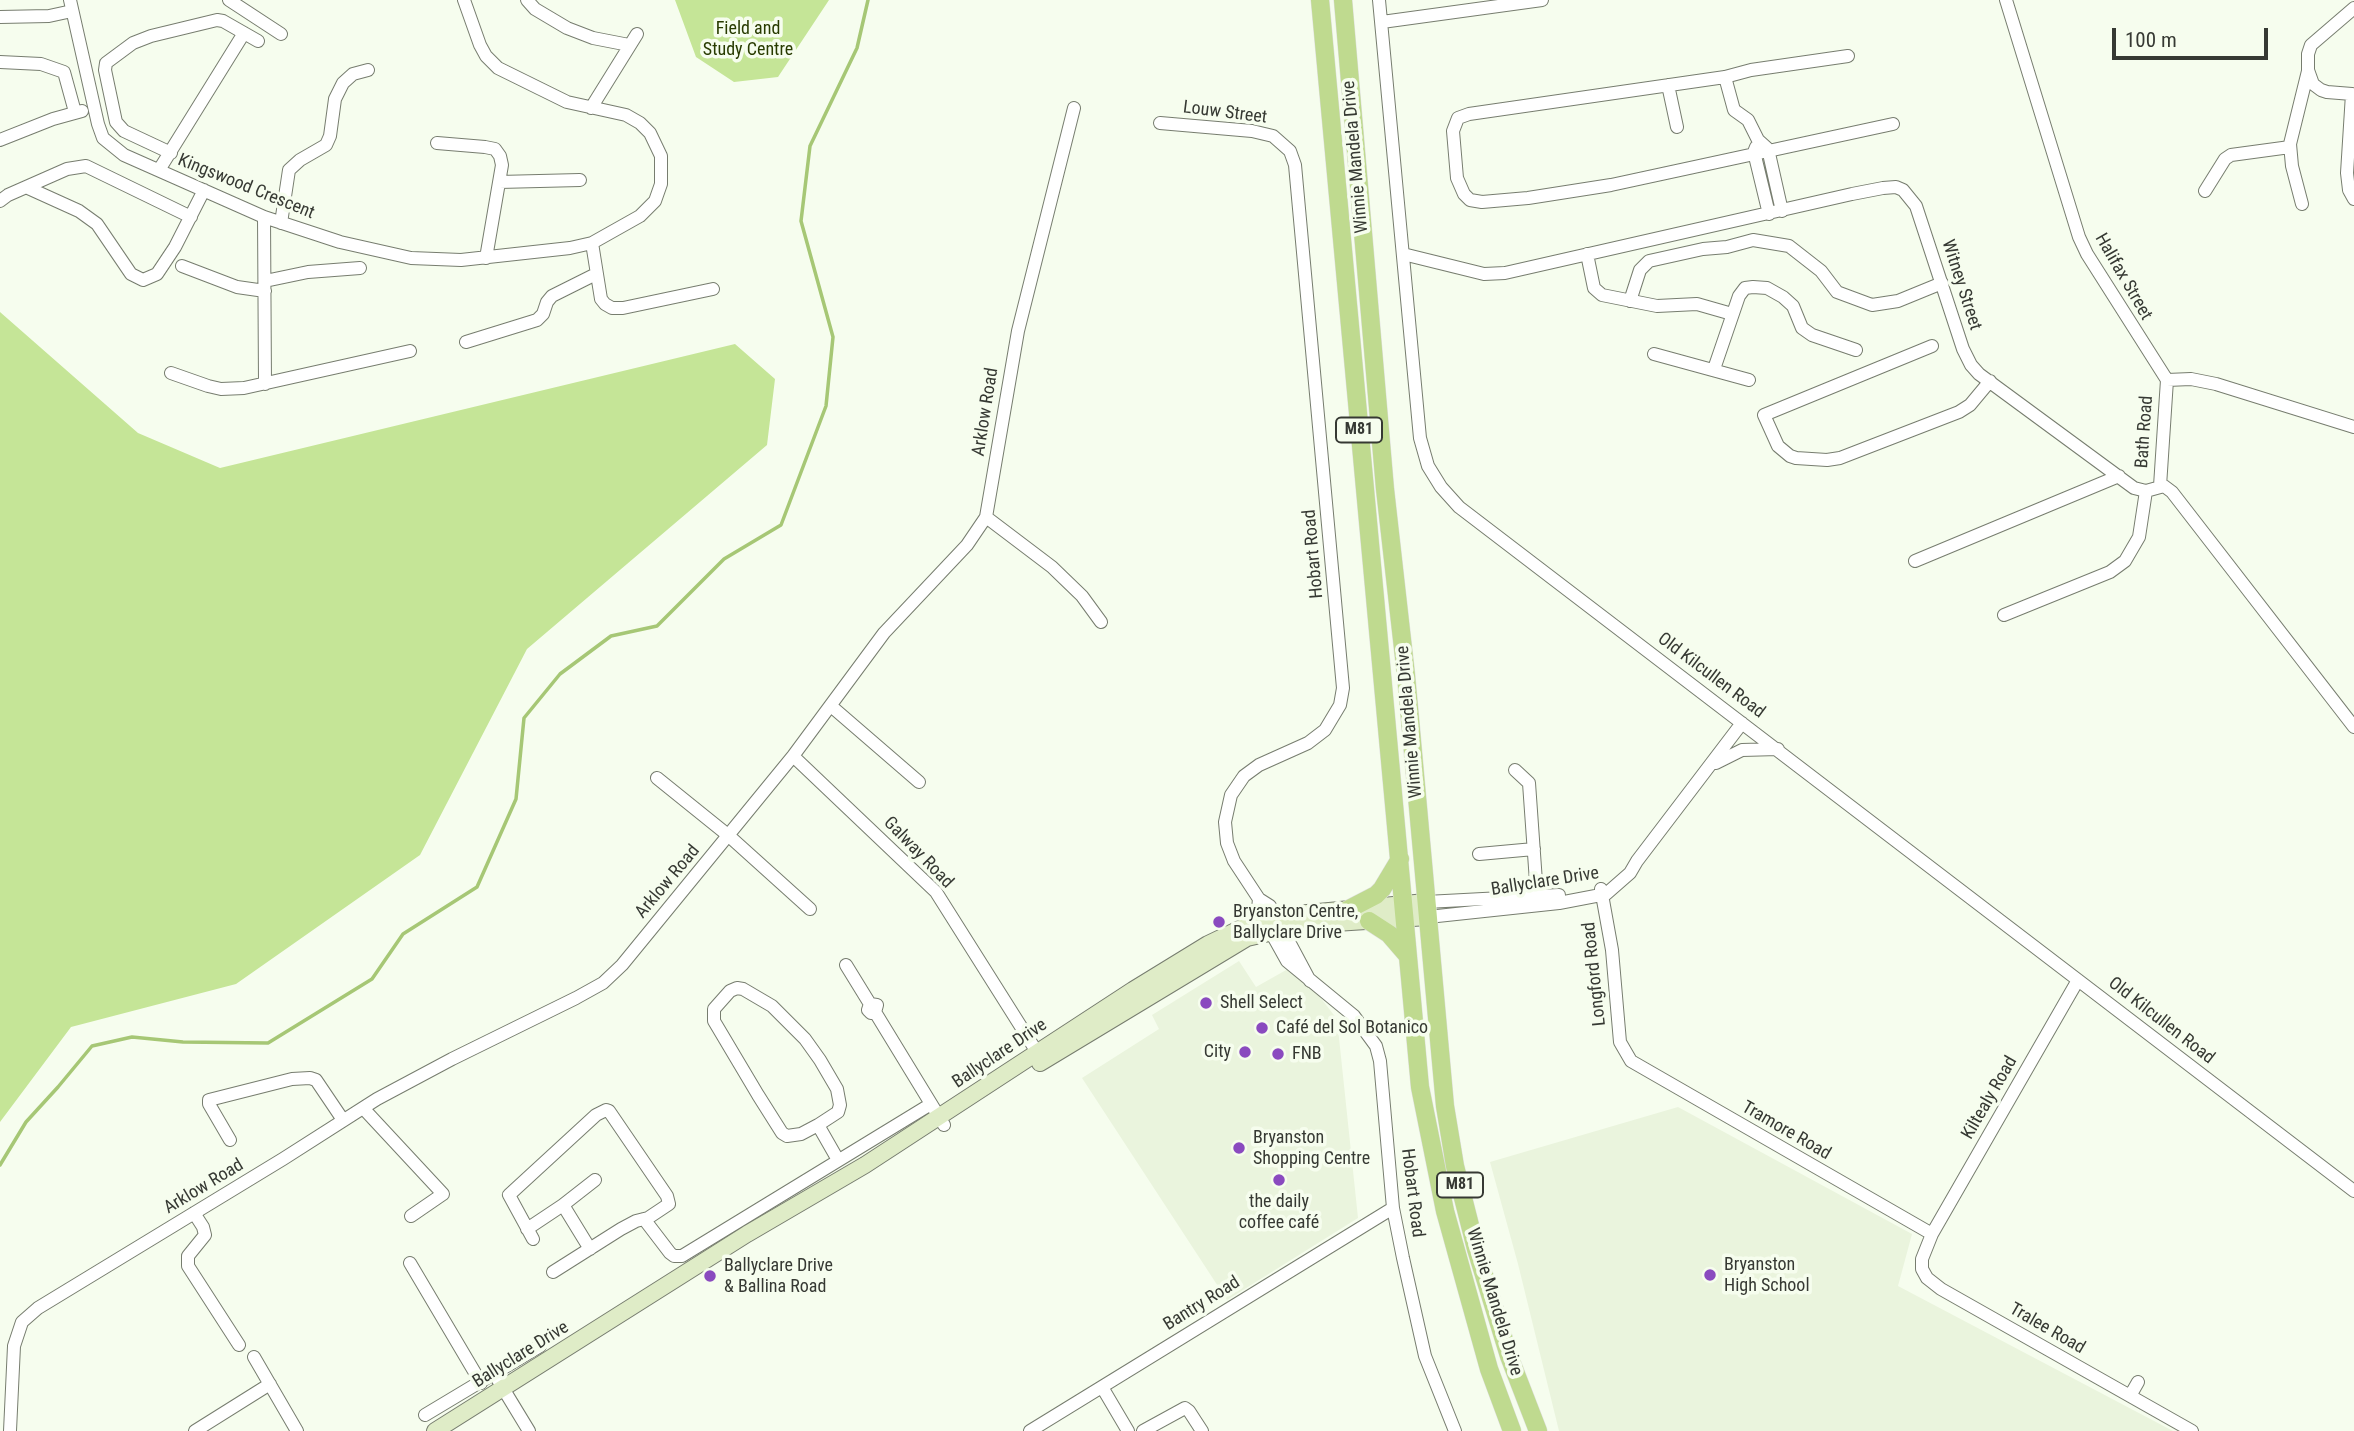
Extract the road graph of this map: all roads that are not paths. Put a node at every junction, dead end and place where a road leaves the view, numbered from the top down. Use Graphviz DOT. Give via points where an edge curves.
graph roads {
  1 [pos="229,0"];
  2 [pos="464,0"];
  3 [pos="527,0"];
  4 [pos="1320,0"];
  5 [pos="1343,0"];
  6 [pos="1379,0"];
  7 [pos="1542,0"];
  8 [pos="2006,0"];
  9 [pos="71,5"];
  10 [pos="2354,8"];
  11 [pos="0,17"];
  12 [pos="1382,22"];
  13 [pos="244,33"];
  14 [pos="281,34"];
  15 [pos="637,34"];
  16 [pos="258,41"];
  17 [pos="629,45"];
  18 [pos="1847,56"];
  19 [pos="0,62"];
  20 [pos="368,70"];
  21 [pos="2308,70"];
  22 [pos="1725,77"];
  23 [pos="1668,85"];
  24 [pos="2353,94"];
  25 [pos="591,108"];
  26 [pos="1074,108"];
  27 [pos="94,109"];
  28 [pos="75,112"];
  29 [pos="1160,123"];
  30 [pos="1893,124"];
  31 [pos="1677,127"];
  32 [pos="0,140"];
  33 [pos="437,143"];
  34 [pos="1284,144"];
  35 [pos="1760,147"];
  36 [pos="2290,148"];
  37 [pos="171,153"];
  38 [pos="159,170"];
  39 [pos="2351,174"];
  40 [pos="580,180"];
  41 [pos="499,182"];
  42 [pos="26,187"];
  43 [pos="204,190"];
  44 [pos="2205,191"];
  45 [pos="2354,199"];
  46 [pos="0,201"];
  47 [pos="2302,204"];
  48 [pos="1782,211"];
  49 [pos="1769,214"];
  50 [pos="191,217"];
  51 [pos="264,217"];
  52 [pos="281,223"];
  53 [pos="592,243"];
  54 [pos="1403,254"];
  55 [pos="1587,254"];
  56 [pos="486,258"];
  57 [pos="182,266"];
  58 [pos="360,268"];
  59 [pos="596,274"];
  60 [pos="1942,283"];
  61 [pos="265,286"];
  62 [pos="713,289"];
  63 [pos="1630,301"];
  64 [pos="1732,314"];
  65 [pos="466,341"];
  66 [pos="1932,346"];
  67 [pos="1856,350"];
  68 [pos="410,351"];
  69 [pos="1654,354"];
  70 [pos="1714,369"];
  71 [pos="172,373"];
  72 [pos="1749,380"];
  73 [pos="2166,380"];
  74 [pos="1990,381"];
  75 [pos="264,384"];
  76 [pos="2354,427"];
  77 [pos="2119,476"];
  78 [pos="2160,486"];
  79 [pos="2146,491"];
  80 [pos="986,517"];
  81 [pos="1915,561"];
  82 [pos="2004,615"];
  83 [pos="1101,622"];
  84 [pos="831,706"];
  85 [pos="1742,723"];
  86 [pos="2354,727"];
  87 [pos="1779,749"];
  88 [pos="793,756"];
  89 [pos="1710,766"];
  90 [pos="1515,770"];
  91 [pos="657,778"];
  92 [pos="919,782"];
  93 [pos="729,836"];
  94 [pos="1534,849"];
  95 [pos="1479,854"];
  96 [pos="1400,859"];
  97 [pos="1601,892"];
  98 [pos="1537,896"];
  99 [pos="810,909"];
  100 [pos="1349,909"];
  101 [pos="1427,910"];
  102 [pos="1404,911"];
  103 [pos="1368,921"];
  104 [pos="1272,924"];
  105 [pos="1408,956"];
  106 [pos="846,965"];
  107 [pos="2078,980"];
  108 [pos="1626,1055"];
  109 [pos="1040,1057"];
  110 [pos="363,1108"];
  111 [pos="938,1116"];
  112 [pos="343,1120"];
  113 [pos="818,1125"];
  114 [pos="230,1140"];
  115 [pos="838,1160"];
  116 [pos="595,1180"];
  117 [pos="2354,1191"];
  118 [pos="563,1205"];
  119 [pos="1393,1208"];
  120 [pos="194,1213"];
  121 [pos="411,1216"];
  122 [pos="644,1219"];
  123 [pos="1932,1234"];
  124 [pos="590,1249"];
  125 [pos="410,1263"];
  126 [pos="553,1272"];
  127 [pos="239,1345"];
  128 [pos="540,1346"];
  129 [pos="254,1357"];
  130 [pos="495,1375"];
  131 [pos="2138,1382"];
  132 [pos="481,1383"];
  133 [pos="270,1384"];
  134 [pos="1098,1389"];
  135 [pos="506,1393"];
  136 [pos="2130,1396"];
  137 [pos="425,1415"];
  138 [pos="10,1431"];
  139 [pos="195,1431"];
  140 [pos="297,1431"];
  141 [pos="435,1431"];
  142 [pos="453,1431"];
  143 [pos="529,1431"];
  144 [pos="1030,1431"];
  145 [pos="1119,1431"];
  146 [pos="1128,1431"];
  147 [pos="1143,1431"];
  148 [pos="1202,1431"];
  149 [pos="1455,1431"];
  150 [pos="1512,1431"];
  151 [pos="1538,1431"];
  152 [pos="2192,1431"];
  1 -- 14 [label="street"];
  2 -- 25 [label="street, Kingswood Crescent" via="480,45 492,62 559,99"];
  3 -- 17 [label="street" via="567,28"];
  4 -- 96 [label="main road, Winnie Mandela Drive / M81"];
  5 -- 101 [label="main road, Winnie Mandela Drive / M81" via="1382,463"];
  6 -- 12 [label="street, Old Kilcullen Road"];
  7 -- 12 [label="street"];
  8 -- 73 [label="street, Halifax Street" via="2079,237"];
  9 -- 11 [label="street" via="49,16"];
  9 -- 27 [label="street, Kingswood Crescent"];
  10 -- 21 [label="street" via="2315,40 2308,54"];
  12 -- 54 [label="street, Old Kilcullen Road"];
  13 -- 16 [label="street"];
  13 -- 37 [label="street"];
  13 -- 37 [label="street" via="223,21 207,22 133,43 106,63 116,122 124,131"];
  15 -- 17 [label="street"];
  17 -- 25 [label="street"];
  18 -- 22 [label="street"];
  19 -- 28 [label="street" via="41,64 64,72"];
  20 -- 52 [label="street" via="343,83 326,145 289,170"];
  21 -- 24 [label="street" via="2322,90"];
  21 -- 36 [label="street"];
  22 -- 23 [label="street"];
  22 -- 35 [label="street" via="1734,110 1748,120"];
  23 -- 31 [label="street"];
  23 -- 35 [label="street" via="1458,118 1452,141 1464,194 1482,202 1569,192"];
  24 -- 39 [label="street"];
  25 -- 53 [label="street, Kingswood Crescent" via="617,112 640,123 657,146 662,166 662,184 648,208"];
  26 -- 80 [label="street, Arklow Road" via="1018,331"];
  27 -- 28 [label="street"];
  27 -- 38 [label="street, Kingswood Crescent" via="103,138 112,147"];
  28 -- 32 [label="street"];
  29 -- 34 [label="street, Louw Street" via="1252,131"];
  30 -- 35 [label="street"];
  33 -- 41 [label="street" via="495,149 502,165"];
  34 -- 104 [label="street, Hobart Road" via="1297,178 1343,688 1325,730 1308,743 1259,765 1231,794 1225,822 1227,843 1259,899 1258,909"];
  35 -- 48 [label="street"];
  35 -- 49 [label="street"];
  36 -- 44 [label="street" via="2231,155"];
  36 -- 47 [label="street"];
  37 -- 38 [label="street"];
  38 -- 43 [label="street, Kingswood Crescent"];
  39 -- 45 [label="street" via="2349,190"];
  40 -- 41 [label="street"];
  41 -- 56 [label="street"];
  42 -- 46 [label="street"];
  42 -- 50 [label="street" via="86,166"];
  42 -- 50 [label="street" via="97,224 131,274 143,280 157,274"];
  43 -- 50 [label="street"];
  43 -- 51 [label="street, Kingswood Crescent"];
  48 -- 49 [label="street, Witney Street"];
  48 -- 60 [label="street, Witney Street" via="1883,188 1903,190 1916,206"];
  49 -- 55 [label="street, Witney Street"];
  51 -- 52 [label="street, Kingswood Crescent"];
  51 -- 61 [label="street"];
  52 -- 56 [label="street, Kingswood Crescent" via="411,258"];
  53 -- 56 [label="street, Kingswood Crescent"];
  53 -- 59 [label="street"];
  54 -- 55 [label="street, Witney Street" via="1493,274"];
  54 -- 85 [label="street, Old Kilcullen Road" via="1420,438 1433,477 1459,507"];
  55 -- 63 [label="street" via="1597,292"];
  57 -- 61 [label="street" via="237,288"];
  58 -- 61 [label="street" via="309,272"];
  59 -- 62 [label="street" via="601,299 612,308"];
  59 -- 65 [label="street" via="552,296 537,320"];
  60 -- 63 [label="street" via="1872,305 1837,292 1821,271 1789,246 1747,240 1646,263"];
  60 -- 74 [label="street, Witney Street" via="1963,349 1971,365"];
  61 -- 75 [label="street"];
  63 -- 64 [label="street" via="1657,306 1697,304"];
  64 -- 67 [label="street" via="1743,290 1767,288 1793,306 1806,332"];
  64 -- 70 [label="street"];
  66 -- 74 [label="street" via="1764,415 1778,446 1790,456 1807,460 1854,453 1959,412"];
  68 -- 75 [label="street"];
  69 -- 70 [label="street"];
  70 -- 72 [label="street"];
  71 -- 75 [label="street" via="221,388"];
  73 -- 76 [label="street" via="2216,384"];
  73 -- 78 [label="street, Bath Road"];
  74 -- 77 [label="street, Witney Street"];
  77 -- 79 [label="street, Witney Street"];
  77 -- 81 [label="street"];
  78 -- 79 [label="street"];
  78 -- 86 [label="street" via="2172,492"];
  79 -- 82 [label="street" via="2139,537 2125,561 2110,572"];
  80 -- 83 [label="street" via="1036,554 1082,596"];
  80 -- 84 [label="street, Arklow Road" via="967,545 884,633"];
  84 -- 88 [label="street, Arklow Road"];
  84 -- 92 [label="street"];
  85 -- 87 [label="street, Old Kilcullen Road"];
  85 -- 89 [label="street, Ballyclare Drive"];
  87 -- 89 [label="street" via="1742,750"];
  87 -- 107 [label="street, Old Kilcullen Road"];
  88 -- 93 [label="street, Arklow Road"];
  88 -- 109 [label="street, Galway Road" via="936,892"];
  89 -- 97 [label="street, Ballyclare Drive" via="1637,861"];
  90 -- 94 [label="street" via="1529,783"];
  91 -- 93 [label="street"];
  93 -- 99 [label="street"];
  93 -- 110 [label="street, Arklow Road" via="603,983"];
  94 -- 95 [label="street"];
  94 -- 98 [label="street"];
  96 -- 100 [label="main road" via="1382,889"];
  96 -- 102 [label="main road, Winnie Mandela Drive / M81"];
  97 -- 98 [label="street, Ballyclare Drive"];
  97 -- 101 [label="street, Ballyclare Drive" via="1559,903"];
  97 -- 108 [label="street, Longford Road" via="1612,950 1620,1042"];
  98 -- 101 [label="street, Ballyclare Drive"];
  100 -- 102 [label="street, Ballyclare Drive"];
  100 -- 104 [label="street, Ballyclare Drive"];
  101 -- 102 [label="street, Ballyclare Drive"];
  101 -- 151 [label="main road, Winnie Mandela Drive / M81" via="1455,1166 1493,1309"];
  102 -- 103 [label="street, Ballyclare Drive"];
  102 -- 105 [label="main road, Winnie Mandela Drive / M81"];
  103 -- 104 [label="street, Ballyclare Drive"];
  103 -- 105 [label="main road" via="1389,934"];
  104 -- 109 [label="street, Ballyclare Drive" via="1208,944"];
  104 -- 119 [label="street, Hobart Road" via="1310,981 1354,1016 1376,1045"];
  105 -- 150 [label="main road, Winnie Mandela Drive / M81" via="1420,1087 1436,1174 1477,1329"];
  106 -- 111 [label="street"];
  107 -- 117 [label="street, Old Kilcullen Road"];
  107 -- 123 [label="street, Kiltealy Road"];
  108 -- 123 [label="street, Tramore Road" via="1641,1069"];
  109 -- 111 [label="street, Ballyclare Drive"];
  110 -- 112 [label="street, Arklow Road"];
  110 -- 121 [label="street" via="443,1194"];
  111 -- 115 [label="street"];
  111 -- 135 [label="street, Ballyclare Drive" via="866,1165 747,1234"];
  112 -- 114 [label="street" via="316,1080 292,1079 209,1100"];
  112 -- 120 [label="street, Arklow Road"];
  113 -- 113 [label="street" via="796,1136 782,1133 714,1021 718,1002 730,991 743,989 772,1006 820,1060 837,1089 840,1105 838,1112"];
  113 -- 115 [label="street"];
  115 -- 122 [label="street" via="682,1256 670,1253"];
  116 -- 118 [label="street"];
  118 -- 122 [label="street" via="530,1234 511,1193 606,1110 669,1198 667,1205"];
  118 -- 124 [label="street"];
  119 -- 134 [label="street, Bantry Road"];
  119 -- 149 [label="street, Hobart Road" via="1420,1339"];
  120 -- 127 [label="street" via="205,1235 188,1256 188,1266"];
  120 -- 138 [label="street, Arklow Road" via="22,1322 14,1346"];
  122 -- 124 [label="street"];
  123 -- 136 [label="street, Tralee Road" via="1921,1263 1931,1283"];
  124 -- 126 [label="street"];
  125 -- 132 [label="street"];
  128 -- 130 [label="street"];
  129 -- 133 [label="street"];
  130 -- 132 [label="street"];
  130 -- 135 [label="street"];
  131 -- 136 [label="street"];
  132 -- 137 [label="street"];
  133 -- 139 [label="street"];
  133 -- 140 [label="street"];
  134 -- 144 [label="street, Bantry Road"];
  134 -- 145 [label="street"];
  134 -- 146 [label="street"];
  135 -- 141 [label="street, Ballyclare Drive"];
  135 -- 142 [label="street, Ballyclare Drive"];
  135 -- 143 [label="street"];
  136 -- 152 [label="street, Tralee Road"];
  147 -- 148 [label="street" via="1185,1408"];
}
